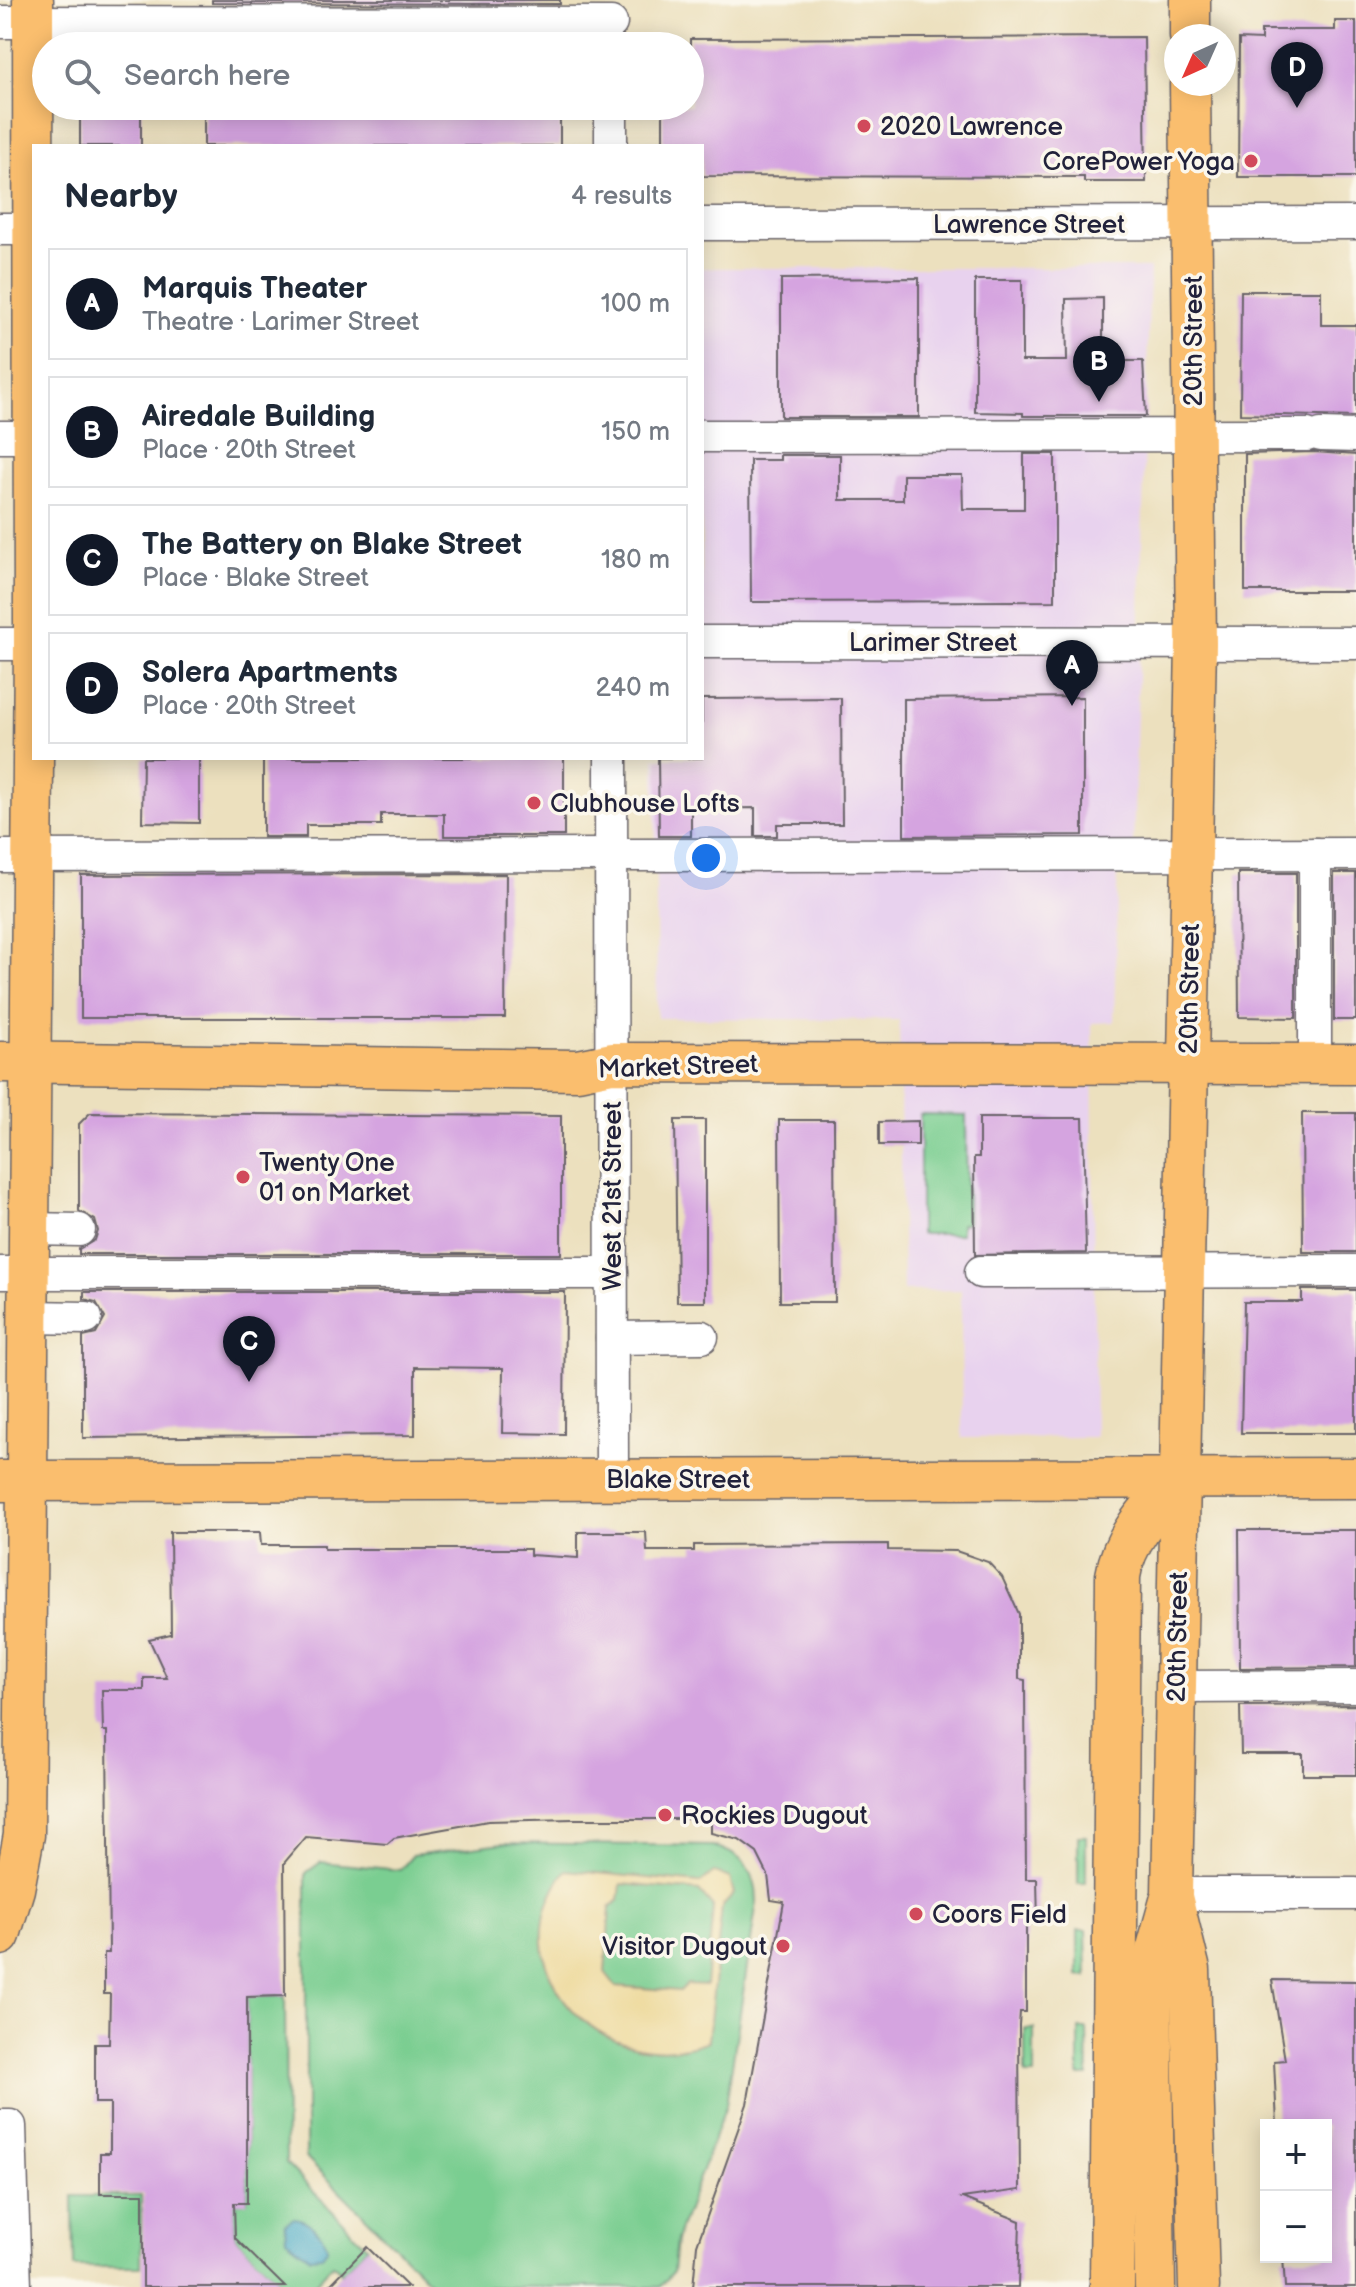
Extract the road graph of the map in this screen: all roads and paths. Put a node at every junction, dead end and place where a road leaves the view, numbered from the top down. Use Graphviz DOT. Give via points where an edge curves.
graph roads {
  1 [pos="1190,0"];
  2 [pos="22,14"];
  3 [pos="611,23"];
  4 [pos="1190,24"];
  5 [pos="1190,96"];
  6 [pos="611,120"];
  7 [pos="611,144"];
  8 [pos="32,193"];
  9 [pos="1192,223"];
  10 [pos="1356,223"];
  11 [pos="704,224"];
  12 [pos="0,229"];
  13 [pos="32,229"];
  14 [pos="1194,435"];
  15 [pos="704,436"];
  16 [pos="1356,436"];
  17 [pos="0,437"];
  18 [pos="32,437"];
  19 [pos="704,642"];
  20 [pos="1196,643"];
  21 [pos="1356,643"];
  22 [pos="0,644"];
  23 [pos="32,644"];
  24 [pos="32,668"];
  25 [pos="611,760"];
  26 [pos="1192,854"];
  27 [pos="1315,854"];
  28 [pos="1356,854"];
  29 [pos="611,855"];
  30 [pos="16,856"];
  31 [pos="16,1062"];
  32 [pos="612,1063"];
  33 [pos="1188,1064"];
  34 [pos="1315,1064"];
  35 [pos="1356,1064"];
  36 [pos="31,1229"];
  37 [pos="79,1230"];
  38 [pos="1356,1271"];
  39 [pos="981,1272"];
  40 [pos="1184,1272"];
  41 [pos="15,1273"];
  42 [pos="612,1273"];
  43 [pos="30,1317"];
  44 [pos="86,1318"];
  45 [pos="702,1337"];
  46 [pos="612,1338"];
  47 [pos="612,1461"];
  48 [pos="1180,1478"];
  49 [pos="1356,1478"];
  50 [pos="14,1481"];
  51 [pos="1356,1686"];
  52 [pos="1176,1687"];
  53 [pos="7,1889"];
  54 [pos="1172,1894"];
  55 [pos="1356,1894"];
  56 [pos="0,1935"];
  57 [pos="0,2126"];
  58 [pos="15,2287"];
  59 [pos="1112,2287"];
  60 [pos="1155,2287"];
  61 [pos="1199,2287"];
  1 -- 4 [label="main road"];
  2 -- 3 [label="street"];
  2 -- 8 [label="main road"];
  5 -- 9 [label="main road, 20th Street"];
  6 -- 7 [label="street"];
  9 -- 10 [label="street, Lawrence Street"];
  9 -- 11 [label="street, Lawrence Street"];
  9 -- 14 [label="main road, 20th Street"];
  12 -- 13 [label="street"];
  14 -- 15 [label="street"];
  14 -- 16 [label="street"];
  14 -- 20 [label="main road, 20th Street"];
  17 -- 18 [label="street"];
  19 -- 20 [label="street, Larimer Street"];
  20 -- 21 [label="street, Larimer Street"];
  20 -- 26 [label="main road, 20th Street"];
  22 -- 23 [label="street"];
  24 -- 30 [label="main road"];
  25 -- 29 [label="street, West 21st Street"];
  26 -- 27 [label="street"];
  26 -- 29 [label="street"];
  26 -- 33 [label="main road, 20th Street"];
  27 -- 28 [label="street"];
  27 -- 34 [label="street"];
  29 -- 30 [label="street"];
  29 -- 32 [label="street, West 21st Street"];
  30 -- 31 [label="main road"];
  31 -- 32 [label="main road, Market Street" via="578,1070"];
  31 -- 36 [label="main road"];
  32 -- 33 [label="main road, Market Street"];
  32 -- 42 [label="street, West 21st Street"];
  33 -- 34 [label="main road, Market Street"];
  33 -- 40 [label="main road, 20th Street"];
  34 -- 35 [label="main road, Market Street"];
  36 -- 37 [label="street"];
  36 -- 41 [label="main road"];
  38 -- 40 [label="street"];
  39 -- 40 [label="street"];
  40 -- 48 [label="main road, 20th Street"];
  41 -- 42 [label="street"];
  41 -- 43 [label="main road"];
  42 -- 46 [label="street, West 21st Street"];
  43 -- 44 [label="street"];
  43 -- 50 [label="main road"];
  45 -- 46 [label="street"];
  46 -- 47 [label="street, West 21st Street"];
  47 -- 48 [label="main road, Blake Street"];
  47 -- 50 [label="main road, Blake Street"];
  48 -- 49 [label="main road, Blake Street"];
  48 -- 52 [label="main road, 20th Street"];
  48 -- 59 [label="highway" via="1139,1526 1118,1576"];
  50 -- 53 [label="main road" via="24,1835"];
  51 -- 52 [label="street"];
  52 -- 54 [label="main road, 20th Street"];
  53 -- 56 [label="main road"];
  54 -- 55 [label="street"];
  54 -- 60 [label="main road, 20th Street" via="1151,1969"];
  54 -- 61 [label="main road, 20th Street" via="1190,1970"];
  57 -- 58 [label="street" via="10,2126"];
}
